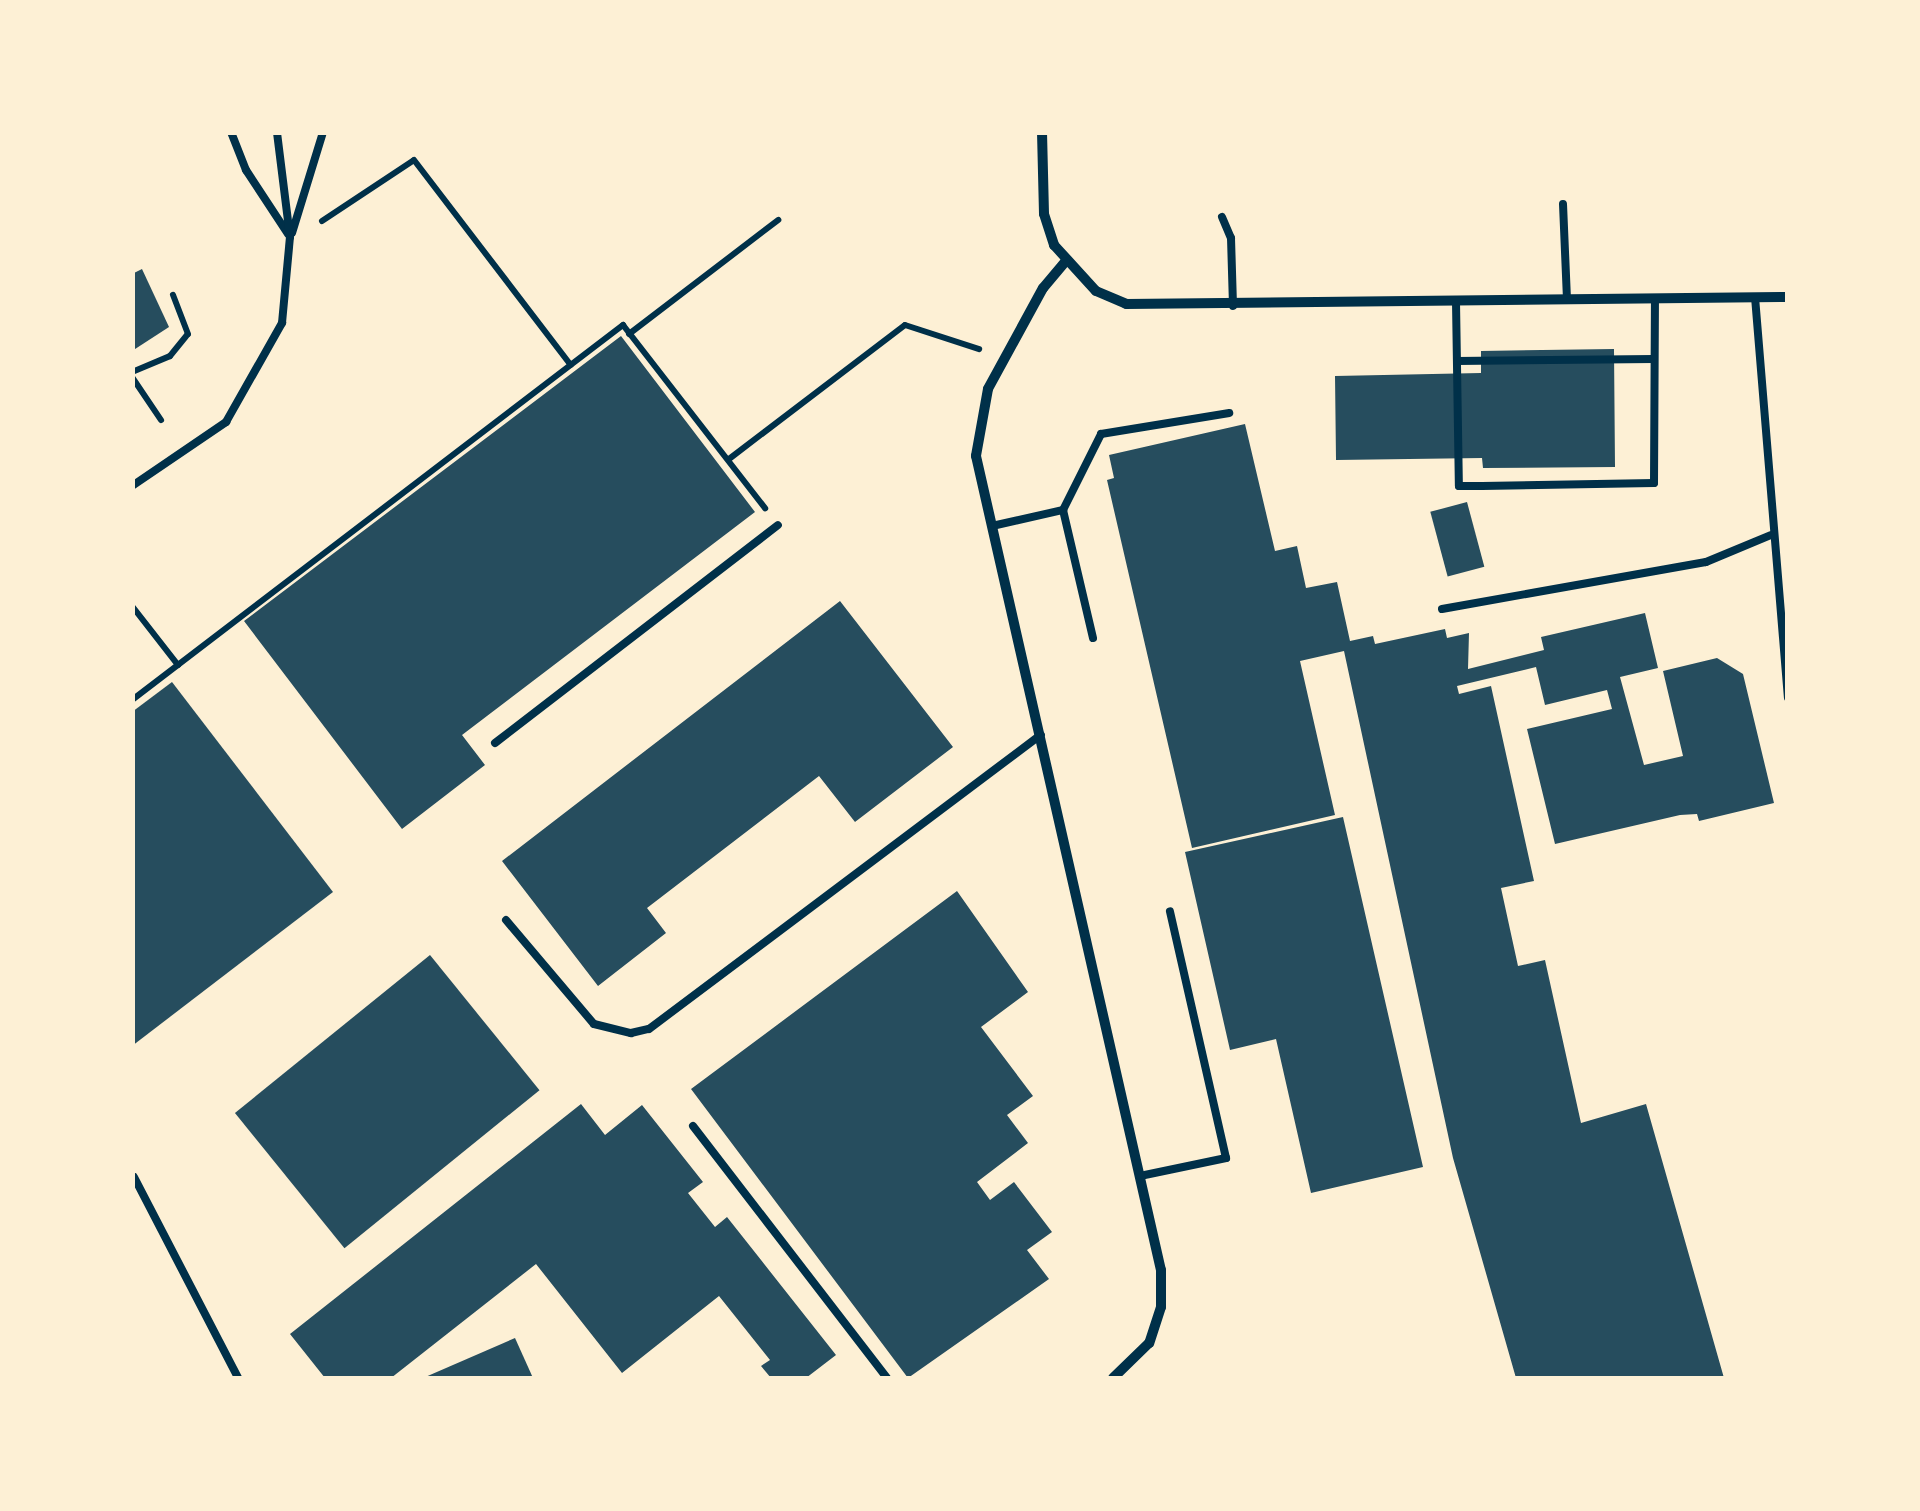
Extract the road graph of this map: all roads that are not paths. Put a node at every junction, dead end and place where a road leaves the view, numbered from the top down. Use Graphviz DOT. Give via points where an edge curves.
graph roads {
  1 [pos="231,132"];
  2 [pos="277,132"];
  3 [pos="323,132"];
  4 [pos="1042,132"];
  5 [pos="1563,204"];
  6 [pos="1222,217"];
  7 [pos="290,238"];
  8 [pos="1065,262"];
  9 [pos="1788,296"];
  10 [pos="1755,297"];
  11 [pos="1567,300"];
  12 [pos="1655,300"];
  13 [pos="1456,302"];
  14 [pos="1233,306"];
  15 [pos="1654,359"];
  16 [pos="1456,361"];
  17 [pos="1229,413"];
  18 [pos="132,486"];
  19 [pos="1063,510"];
  20 [pos="778,525"];
  21 [pos="992,526"];
  22 [pos="1771,535"];
  23 [pos="1442,610"];
  24 [pos="1093,638"];
  25 [pos="1788,698"];
  26 [pos="1041,735"];
  27 [pos="495,743"];
  28 [pos="1170,910"];
  29 [pos="506,920"];
  30 [pos="693,1126"];
  31 [pos="1140,1176"];
  32 [pos="134,1177"];
  33 [pos="238,1378"];
  34 [pos="887,1378"];
  35 [pos="1114,1378"];
  1 -- 7 [label="lane" via="246,170"];
  2 -- 7 [label="lane"];
  3 -- 7 [label="lane"];
  4 -- 8 [label="street" via="1044,214"];
  5 -- 11 [label="lane"];
  6 -- 14 [label="lane" via="1231,238"];
  7 -- 18 [label="lane" via="282,322 226,422"];
  8 -- 14 [label="street" via="1096,291 1126,304"];
  8 -- 21 [label="street" via="1004,358 979,422 976,456"];
  9 -- 10 [label="street"];
  10 -- 12 [label="street"];
  10 -- 22 [label="lane"];
  11 -- 12 [label="street"];
  11 -- 13 [label="street"];
  12 -- 15 [label="lane"];
  13 -- 14 [label="street"];
  13 -- 16 [label="lane"];
  15 -- 16 [label="lane"];
  15 -- 16 [label="lane" via="1654,483 1471,486 1459,486"];
  17 -- 19 [label="lane" via="1101,434"];
  19 -- 21 [label="lane"];
  19 -- 24 [label="lane"];
  20 -- 27 [label="lane"];
  21 -- 26 [label="street"];
  22 -- 23 [label="lane" via="1706,562"];
  22 -- 25 [label="lane"];
  26 -- 29 [label="lane" via="649,1028 631,1033 594,1024"];
  26 -- 31 [label="street"];
  28 -- 31 [label="lane" via="1226,1158"];
  30 -- 34 [label="lane"];
  31 -- 35 [label="street" via="1161,1270 1161,1308 1149,1342"];
  32 -- 33 [label="lane"];
}
